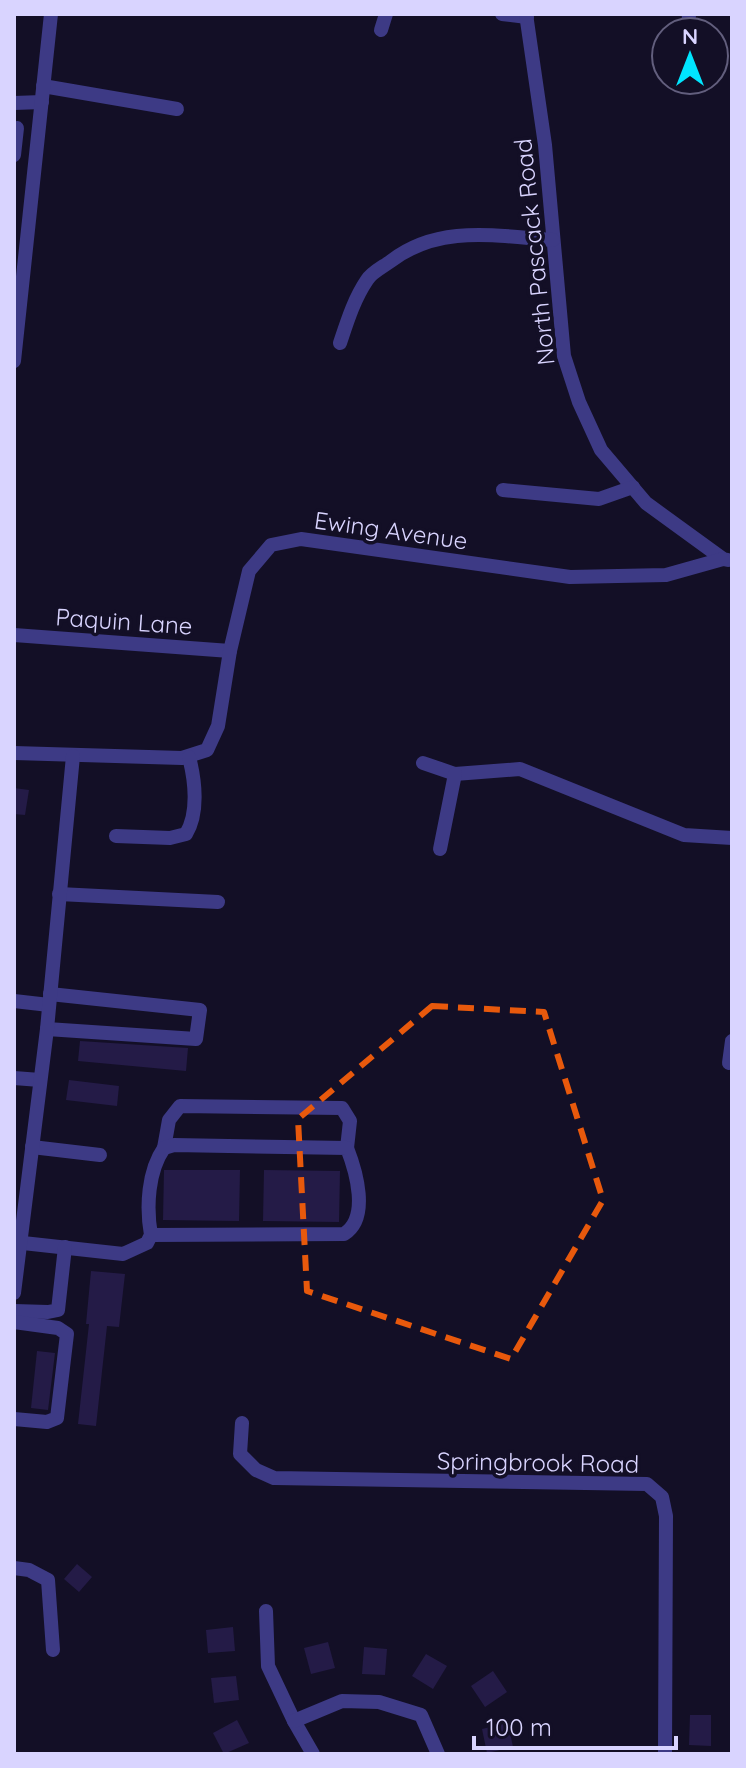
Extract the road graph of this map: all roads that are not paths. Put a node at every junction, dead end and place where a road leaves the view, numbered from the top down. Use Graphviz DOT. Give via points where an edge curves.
graph roads {
  1 [pos="51,14"];
  2 [pos="386,14"];
  3 [pos="502,14"];
  4 [pos="527,15"];
  5 [pos="381,30"];
  6 [pos="43,86"];
  7 [pos="42,102"];
  8 [pos="14,103"];
  9 [pos="177,109"];
  10 [pos="40,126"];
  11 [pos="16,129"];
  12 [pos="14,155"];
  13 [pos="553,240"];
  14 [pos="340,343"];
  15 [pos="14,361"];
  16 [pos="633,487"];
  17 [pos="503,490"];
  18 [pos="728,560"];
  19 [pos="14,635"];
  20 [pos="230,651"];
  21 [pos="14,753"];
  22 [pos="73,756"];
  23 [pos="189,757"];
  24 [pos="423,763"];
  25 [pos="455,774"];
  26 [pos="116,836"];
  27 [pos="732,838"];
  28 [pos="440,849"];
  29 [pos="59,894"];
  30 [pos="218,902"];
  31 [pos="49,999"];
  32 [pos="14,1001"];
  33 [pos="47,1029"];
  34 [pos="732,1041"];
  35 [pos="729,1063"];
  36 [pos="14,1078"];
  37 [pos="40,1080"];
  38 [pos="32,1147"];
  39 [pos="164,1148"];
  40 [pos="347,1148"];
  41 [pos="100,1155"];
  42 [pos="151,1235"];
  43 [pos="17,1242"];
  44 [pos="65,1247"];
  45 [pos="14,1293"];
  46 [pos="14,1311"];
  47 [pos="14,1322"];
  48 [pos="14,1419"];
  49 [pos="242,1423"];
  50 [pos="14,1568"];
  51 [pos="266,1611"];
  52 [pos="53,1650"];
  53 [pos="294,1721"];
  54 [pos="313,1754"];
  55 [pos="438,1754"];
  56 [pos="665,1754"];
  1 -- 6 [label="street"];
  2 -- 5 [label="street"];
  3 -- 4 [label="street"];
  4 -- 13 [label="street, North Pascack Road"];
  6 -- 7 [label="street"];
  6 -- 9 [label="street"];
  7 -- 8 [label="street"];
  7 -- 10 [label="street"];
  10 -- 11 [label="street"];
  10 -- 15 [label="street"];
  11 -- 12 [label="street"];
  13 -- 14 [label="street" via="469,234 437,237 399,254 369,277"];
  13 -- 16 [label="street, North Pascack Road" via="564,356 601,450"];
  16 -- 17 [label="street" via="599,499"];
  16 -- 18 [label="street, North Pascack Road" via="646,503"];
  18 -- 20 [label="street, Ewing Avenue" via="666,575 570,577 301,539 271,545 249,571"];
  19 -- 20 [label="street, Paquin Lane"];
  20 -- 23 [label="street, Ewing Avenue" via="218,726 207,750"];
  21 -- 22 [label="street"];
  22 -- 23 [label="street"];
  22 -- 29 [label="street"];
  23 -- 26 [label="street" via="195,786 186,834"];
  24 -- 25 [label="street"];
  25 -- 27 [label="street" via="520,769 684,835"];
  25 -- 28 [label="street"];
  29 -- 30 [label="street"];
  29 -- 31 [label="street"];
  31 -- 32 [label="street"];
  31 -- 33 [label="street"];
  31 -- 33 [label="street" via="200,1010 196,1039"];
  33 -- 37 [label="street"];
  34 -- 35 [label="street"];
  36 -- 37 [label="street"];
  37 -- 38 [label="street"];
  38 -- 41 [label="street"];
  38 -- 43 [label="street"];
  39 -- 40 [label="street"];
  39 -- 40 [label="street" via="169,1120 180,1106 342,1108 350,1121"];
  39 -- 42 [label="street" via="152,1173"];
  40 -- 42 [label="street" via="357,1174 357,1214 344,1234"];
  42 -- 44 [label="street" via="147,1243 123,1254"];
  43 -- 44 [label="street"];
  43 -- 45 [label="street"];
  44 -- 46 [label="street" via="58,1310"];
  47 -- 48 [label="street" via="67,1334 57,1418"];
  49 -- 56 [label="street, Springbrook Road" via="240,1454 274,1478 647,1484 662,1497 666,1516"];
  50 -- 52 [label="street" via="48,1580"];
  51 -- 53 [label="street" via="268,1666"];
  53 -- 54 [label="street"];
  53 -- 55 [label="street" via="342,1701 379,1702 421,1715"];
}
